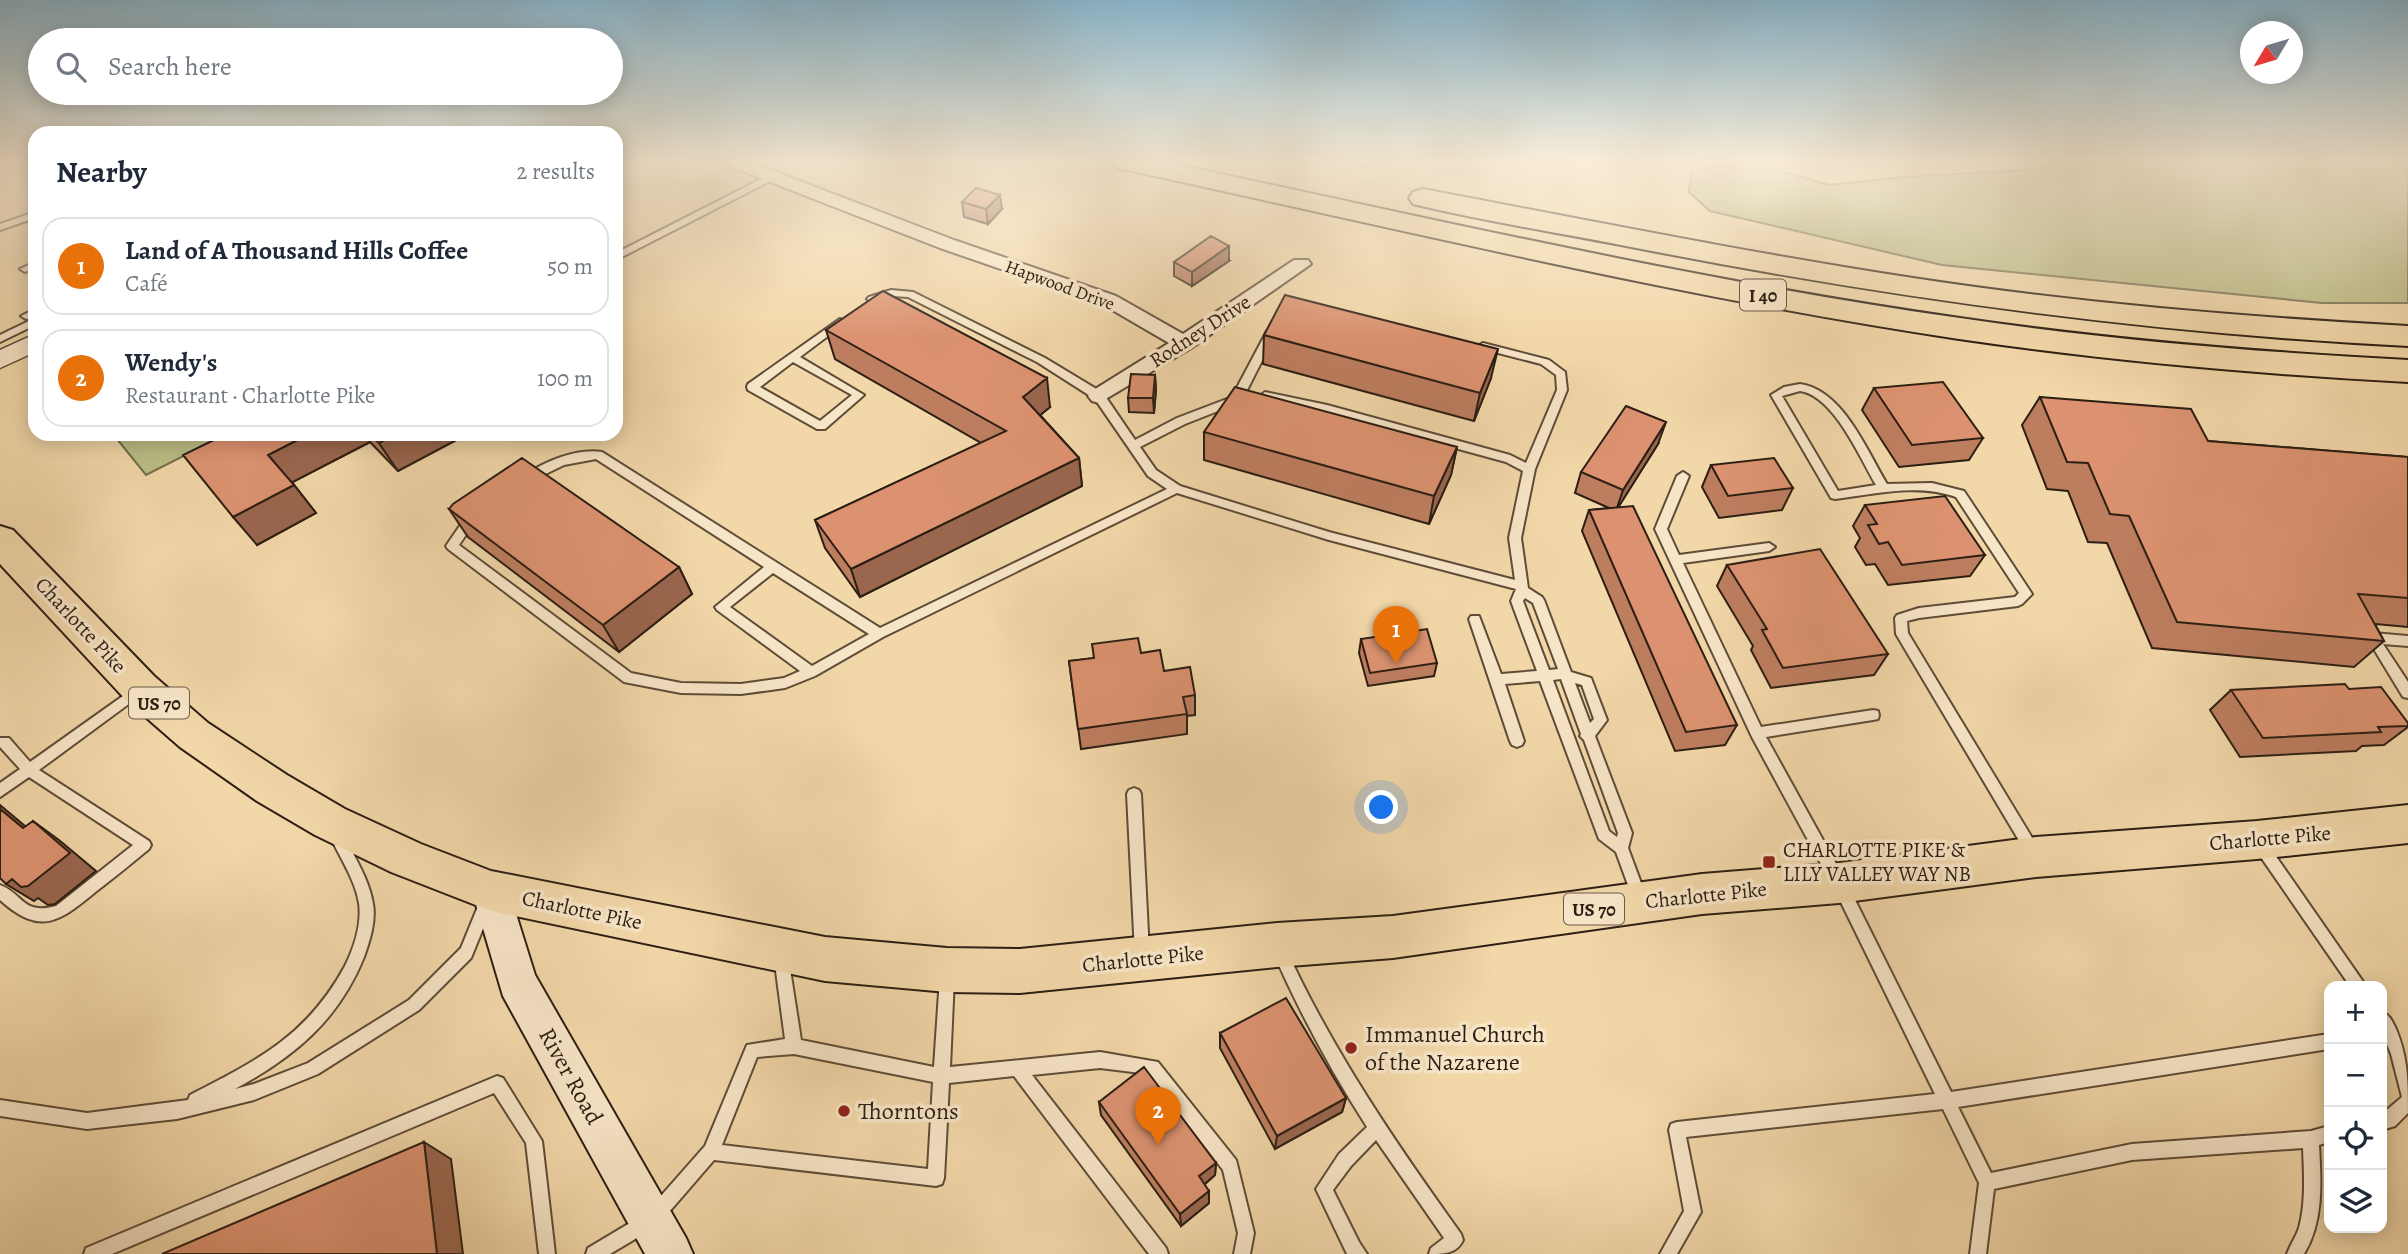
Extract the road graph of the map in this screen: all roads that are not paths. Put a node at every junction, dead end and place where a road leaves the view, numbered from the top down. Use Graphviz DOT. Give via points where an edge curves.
graph roads {
  1 [pos="19,221"];
  2 [pos="687,221"];
  3 [pos="885,221"];
  4 [pos="1407,221"];
  5 [pos="1543,221"];
  6 [pos="0,227"];
  7 [pos="623,253"];
  8 [pos="1301,264"];
  9 [pos="862,306"];
  10 [pos="852,313"];
  11 [pos="28,325"];
  12 [pos="1274,327"];
  13 [pos="28,328"];
  14 [pos="2408,336"];
  15 [pos="0,339"];
  16 [pos="1184,343"];
  17 [pos="1478,345"];
  18 [pos="792,357"];
  19 [pos="0,360"];
  20 [pos="2408,371"];
  21 [pos="1099,396"];
  22 [pos="1247,398"];
  23 [pos="1132,446"];
  24 [pos="1529,469"];
  25 [pos="1683,476"];
  26 [pos="515,487"];
  27 [pos="1177,489"];
  28 [pos="1884,489"];
  29 [pos="483,509"];
  30 [pos="1769,547"];
  31 [pos="4,552"];
  32 [pos="1676,560"];
  33 [pos="771,568"];
  34 [pos="1521,588"];
  35 [pos="1475,619"];
  36 [pos="879,634"];
  37 [pos="2408,641"];
  38 [pos="811,672"];
  39 [pos="1563,674"];
  40 [pos="1544,675"];
  41 [pos="1497,680"];
  42 [pos="140,688"];
  43 [pos="2408,693"];
  44 [pos="1873,715"];
  45 [pos="1757,733"];
  46 [pos="1587,736"];
  47 [pos="1,739"];
  48 [pos="1517,741"];
  49 [pos="30,770"];
  50 [pos="0,791"];
  51 [pos="1134,794"];
  52 [pos="330,822"];
  53 [pos="2408,824"];
  54 [pos="2257,840"];
  55 [pos="1621,848"];
  56 [pos="2036,857"];
  57 [pos="1839,883"];
  58 [pos="0,891"];
  59 [pos="491,891"];
  60 [pos="1642,902"];
  61 [pos="1277,945"];
  62 [pos="780,952"];
  63 [pos="1143,960"];
  64 [pos="947,970"];
  65 [pos="2356,981"];
  66 [pos="2387,1032"];
  67 [pos="2324,1042"];
  68 [pos="794,1045"];
  69 [pos="1017,1068"];
  70 [pos="942,1076"];
  71 [pos="2408,1093"];
  72 [pos="1947,1101"];
  73 [pos="2408,1102"];
  74 [pos="0,1108"];
  75 [pos="177,1111"];
  76 [pos="2387,1121"];
  77 [pos="1376,1129"];
  78 [pos="2324,1135"];
  79 [pos="2311,1139"];
  80 [pos="711,1152"];
  81 [pos="1987,1182"];
  82 [pos="662,1241"];
  83 [pos="92,1254"];
  84 [pos="547,1254"];
  85 [pos="594,1254"];
  86 [pos="1160,1254"];
  87 [pos="1242,1254"];
  88 [pos="1359,1254"];
  89 [pos="1437,1254"];
  90 [pos="1668,1254"];
  91 [pos="1978,1254"];
  92 [pos="2295,1254"];
  1 -- 6 [label="lane"];
  2 -- 7 [label="lane"];
  3 -- 16 [label="street, Hapwood Drive" via="1110,300"];
  4 -- 20 [label="main road, I 40" via="1813,305 1997,334 2255,361"];
  5 -- 14 [label="main road, I 40" via="1857,279 2000,300 2239,326"];
  8 -- 16 [label="street, Rodney Drive"];
  9 -- 21 [label="lane" via="891,293 910,294 1041,360"];
  10 -- 18 [label="lane"];
  11 -- 15 [label="lane"];
  12 -- 22 [label="lane"];
  13 -- 19 [label="street"];
  16 -- 21 [label="street, Rodney Drive"];
  17 -- 24 [label="lane" via="1545,362 1560,374 1562,390"];
  18 -- 18 [label="lane" via="752,387 821,426 859,395"];
  21 -- 23 [label="lane"];
  22 -- 23 [label="lane" via="1181,421"];
  22 -- 24 [label="lane" via="1267,396 1327,409"];
  23 -- 27 [label="lane" via="1152,473"];
  24 -- 34 [label="lane" via="1515,538"];
  25 -- 32 [label="lane" via="1661,529"];
  26 -- 33 [label="lane" via="548,464 598,456"];
  27 -- 34 [label="lane"];
  27 -- 36 [label="lane"];
  28 -- 28 [label="lane" via="1835,495 1776,396 1788,387 1809,389 1828,399"];
  28 -- 56 [label="lane" via="1946,487 1960,494 2026,594 2018,601 1901,618 1902,635"];
  29 -- 38 [label="lane" via="472,517 453,546 628,678 681,688 741,689 785,683"];
  30 -- 32 [label="lane"];
  31 -- 42 [label="main road, Charlotte Pike / US 70"];
  32 -- 45 [label="lane"];
  33 -- 36 [label="lane"];
  33 -- 38 [label="lane" via="722,607"];
  34 -- 39 [label="lane" via="1538,600"];
  34 -- 40 [label="lane" via="1517,601"];
  35 -- 41 [label="lane"];
  36 -- 38 [label="lane"];
  37 -- 43 [label="lane" via="2373,638"];
  39 -- 40 [label="lane"];
  39 -- 46 [label="lane"];
  39 -- 46 [label="lane" via="1587,682 1601,720"];
  40 -- 41 [label="lane"];
  40 -- 55 [label="lane" via="1604,835"];
  41 -- 48 [label="lane"];
  42 -- 49 [label="lane"];
  42 -- 52 [label="main road, Charlotte Pike / US 70" via="194,735"];
  44 -- 45 [label="lane"];
  45 -- 57 [label="lane"];
  46 -- 55 [label="lane" via="1625,833"];
  47 -- 49 [label="lane"];
  49 -- 50 [label="lane"];
  49 -- 58 [label="lane" via="144,845 60,912 45,917 20,909"];
  51 -- 63 [label="lane"];
  52 -- 59 [label="main road, Charlotte Pike / US 70"];
  52 -- 75 [label="lane" via="366,903 362,944 338,996 314,1025 273,1060"];
  53 -- 54 [label="main road, Charlotte Pike / US 70"];
  54 -- 56 [label="main road, Charlotte Pike / US 70"];
  54 -- 65 [label="lane"];
  55 -- 60 [label="lane"];
  56 -- 57 [label="main road, Charlotte Pike / US 70"];
  57 -- 60 [label="main road, Charlotte Pike / US 70"];
  57 -- 72 [label="lane"];
  59 -- 62 [label="main road, Charlotte Pike / US 70"];
  59 -- 75 [label="lane" via="466,954 414,1005 313,1069 254,1092"];
  59 -- 82 [label="main road, River Road" via="517,982"];
  60 -- 61 [label="main road, Charlotte Pike / US 70" via="1393,937"];
  61 -- 63 [label="main road, Charlotte Pike / US 70"];
  61 -- 77 [label="lane" via="1304,1007"];
  62 -- 64 [label="main road, Charlotte Pike / US 70"];
  62 -- 68 [label="lane"];
  63 -- 64 [label="main road, Charlotte Pike / US 70" via="1020,971"];
  64 -- 70 [label="lane"];
  66 -- 71 [label="lane" via="2403,1063"];
  67 -- 72 [label="lane"];
  68 -- 70 [label="lane"];
  68 -- 80 [label="lane" via="752,1050"];
  69 -- 70 [label="lane"];
  69 -- 86 [label="lane"];
  69 -- 87 [label="lane" via="1100,1060 1153,1067 1230,1166 1246,1233"];
  70 -- 80 [label="lane" via="936,1178"];
  72 -- 81 [label="lane"];
  72 -- 90 [label="lane" via="1677,1130 1693,1212"];
  73 -- 76 [label="lane"];
  74 -- 75 [label="lane" via="87,1121"];
  77 -- 88 [label="lane" via="1345,1160 1325,1189"];
  77 -- 89 [label="lane" via="1455,1240"];
  78 -- 79 [label="lane"];
  79 -- 81 [label="lane" via="2132,1152"];
  79 -- 92 [label="lane" via="2310,1206 2302,1245"];
  80 -- 82 [label="lane"];
  81 -- 91 [label="lane"];
  82 -- 85 [label="lane"];
  83 -- 84 [label="lane" via="497,1084 534,1141"];
}
